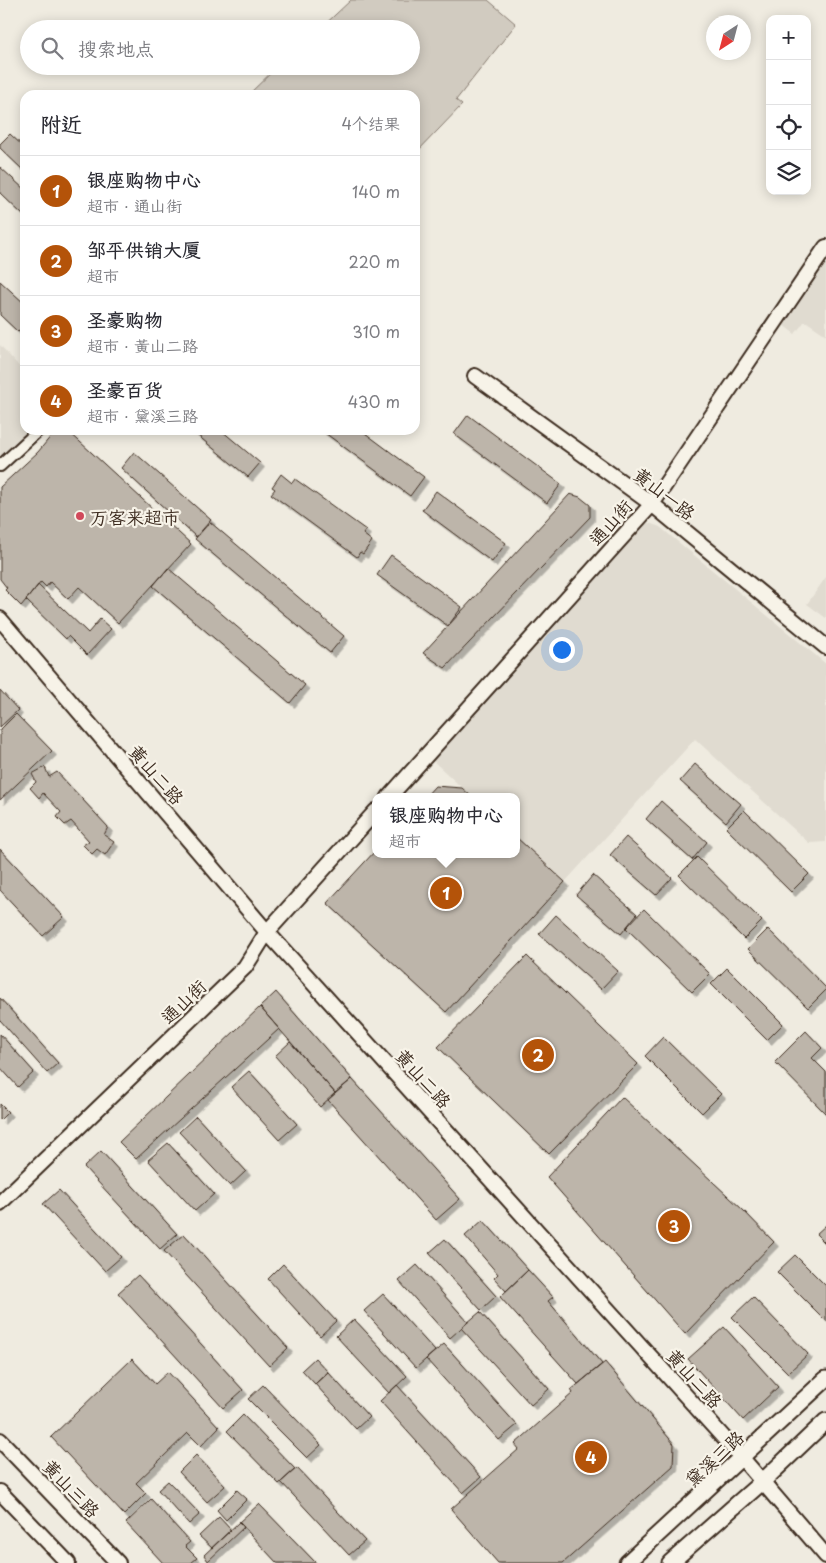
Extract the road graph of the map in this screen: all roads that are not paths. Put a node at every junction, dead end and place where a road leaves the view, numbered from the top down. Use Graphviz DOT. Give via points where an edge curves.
graph roads {
  1 [pos="826,247"];
  2 [pos="475,376"];
  3 [pos="34,435"];
  4 [pos="0,466"];
  5 [pos="652,504"];
  6 [pos="0,619"];
  7 [pos="826,647"];
  8 [pos="393,793"];
  9 [pos="372,815"];
  10 [pos="267,932"];
  11 [pos="0,1203"];
  12 [pos="826,1379"];
  13 [pos="826,1421"];
  14 [pos="0,1440"];
  15 [pos="742,1458"];
  16 [pos="762,1482"];
  17 [pos="0,1492"];
  18 [pos="826,1556"];
  19 [pos="68,1563"];
  20 [pos="118,1563"];
  21 [pos="627,1563"];
  22 [pos="670,1563"];
  1 -- 5 [label="street, 通山街"];
  2 -- 5 [label="street, 黄山一路"];
  3 -- 4 [label="street"];
  5 -- 7 [label="street, 黄山一路"];
  5 -- 8 [label="street, 通山街"];
  6 -- 10 [label="street, 黄山二路"];
  9 -- 10 [label="street, 通山街"];
  10 -- 11 [label="street, 通山街" via="245,967"];
  10 -- 15 [label="street, 黄山二路"];
  12 -- 15 [label="main road, 黛溪三路"];
  13 -- 16 [label="main road"];
  14 -- 20 [label="street, 黄山三路"];
  15 -- 16 [label="street, 黄山二路"];
  15 -- 21 [label="main road, 黛溪三路"];
  16 -- 18 [label="street, 黄山二路"];
  16 -- 22 [label="main road"];
  17 -- 19 [label="street"];
}
